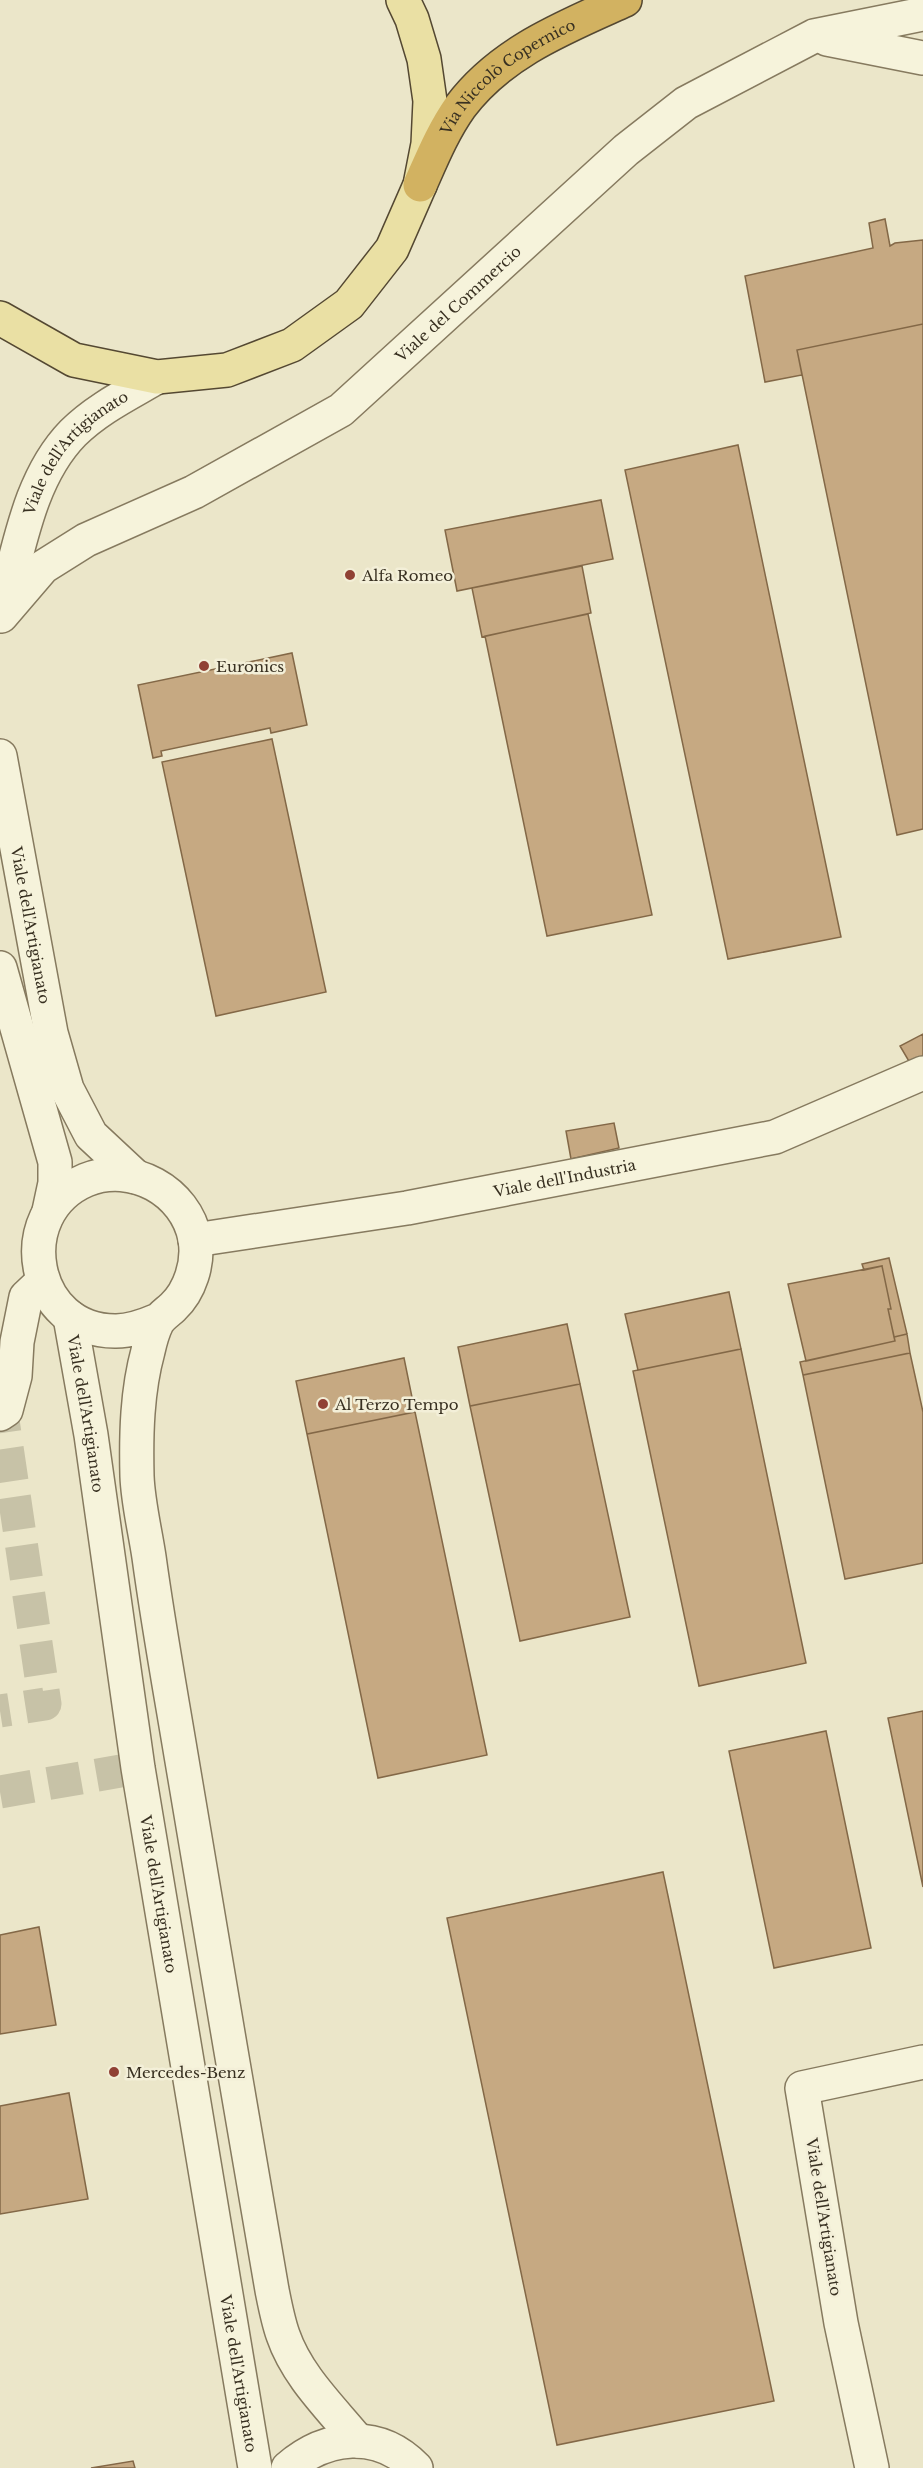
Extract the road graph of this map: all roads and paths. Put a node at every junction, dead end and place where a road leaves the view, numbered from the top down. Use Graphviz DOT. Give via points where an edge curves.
graph roads {
  1 [pos="403,0"];
  2 [pos="625,0"];
  3 [pos="923,14"];
  4 [pos="814,36"];
  5 [pos="923,58"];
  6 [pos="420,185"];
  7 [pos="0,318"];
  8 [pos="158,377"];
  9 [pos="0,617"];
  10 [pos="0,756"];
  11 [pos="0,968"];
  12 [pos="923,1073"];
  13 [pos="136,1177"];
  14 [pos="49,1211"];
  15 [pos="195,1240"];
  16 [pos="43,1281"];
  17 [pos="70,1317"];
  18 [pos="158,1320"];
  19 [pos="0,1414"];
  20 [pos="923,2062"];
  21 [pos="358,2441"];
  22 [pos="416,2467"];
  23 [pos="255,2468"];
  24 [pos="288,2468"];
  25 [pos="872,2468"];
  1 -- 6 [label="main road" via="424,59 430,101 428,144"];
  2 -- 6 [label="highway, Via Niccolò Copernico" via="515,54 485,80 460,106"];
  3 -- 4 [label="street, Viale del Commercio"];
  4 -- 5 [label="street"];
  4 -- 9 [label="street, Viale del Commercio" via="686,103 626,150 342,410 194,492 86,540 43,567"];
  6 -- 8 [label="main road" via="392,249 349,304 292,345 227,370"];
  7 -- 8 [label="main road" via="74,360"];
  8 -- 9 [label="street, Viale dell'Artigianato" via="99,411 73,433 51,460 33,498"];
  10 -- 13 [label="street, Viale dell'Artigianato" via="51,1033 67,1089 91,1135"];
  11 -- 14 [label="street, Viale dell'Artigianato" via="55,1162"];
  12 -- 15 [label="street, Viale dell'Industria" via="775,1137 407,1208"];
  13 -- 14 [label="street, Viale dell'Artigianato" via="106,1174 86,1180"];
  13 -- 15 [label="street, Viale dell'Artigianato" via="164,1189 178,1203"];
  14 -- 16 [label="street, Viale dell'Artigianato" via="40,1233 37,1257"];
  15 -- 18 [label="street, Viale dell'Artigianato" via="189,1286 176,1305"];
  16 -- 17 [label="street, Viale dell'Artigianato" via="54,1301"];
  16 -- 19 [label="street" via="26,1297 15,1376 6,1410"];
  17 -- 18 [label="street, Viale dell'Artigianato" via="114,1332 137,1329"];
  17 -- 23 [label="street, Viale dell'Artigianato" via="91,1435 138,1768"];
  18 -- 21 [label="street, Viale dell'Artigianato" via="147,1352 137,1413 138,1481 157,1615 272,2290 283,2336 294,2359"];
  20 -- 25 [label="street, Viale dell'Artigianato" via="802,2088 841,2323"];
  21 -- 22 [label="street" via="388,2448"];
  21 -- 24 [label="street" via="330,2443 304,2454"];
}
